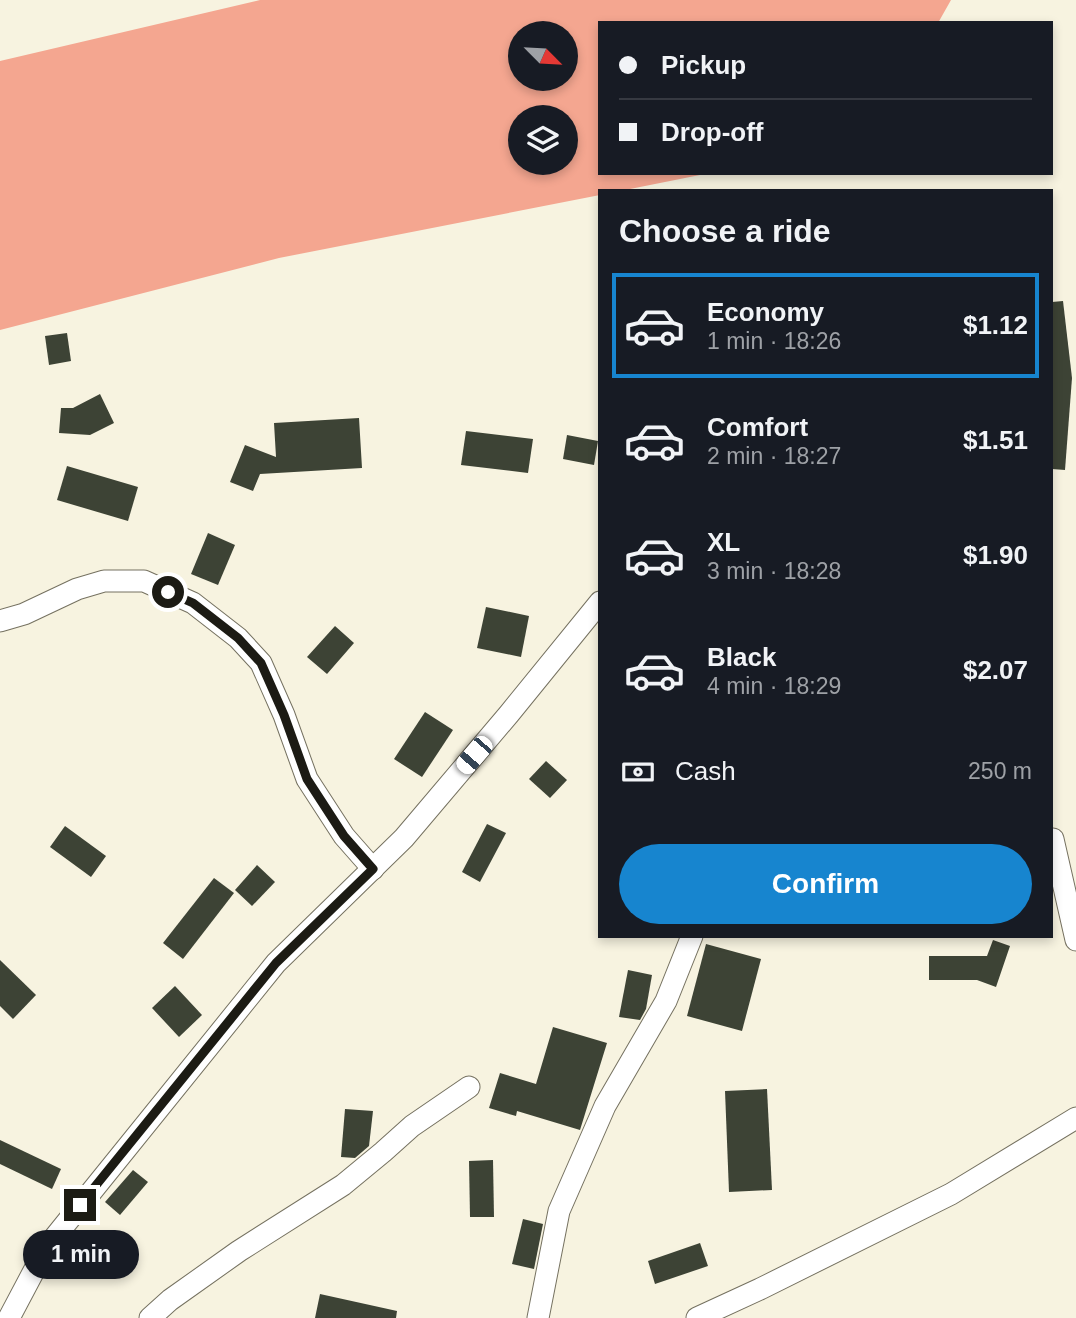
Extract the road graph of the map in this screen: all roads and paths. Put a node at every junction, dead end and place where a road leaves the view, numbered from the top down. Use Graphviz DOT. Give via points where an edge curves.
graph roads {
  1 [pos="598,604"];
  2 [pos="0,621"];
  3 [pos="1053,839"];
  4 [pos="373,869"];
  5 [pos="691,938"];
  6 [pos="1076,940"];
  7 [pos="469,1087"];
  8 [pos="1076,1118"];
  9 [pos="9,1318"];
  10 [pos="150,1318"];
  11 [pos="538,1318"];
  12 [pos="697,1318"];
  1 -- 4 [label="street" via="492,735"];
  2 -- 4 [label="street" via="103,581 144,581 193,603 238,638 261,663 307,779 344,836"];
  3 -- 6 [label="street"];
  4 -- 9 [label="street" via="276,963 147,1121 46,1248"];
  5 -- 11 [label="street" via="666,1001 605,1106 559,1212"];
  7 -- 10 [label="street" via="412,1126 342,1185 239,1251"];
  8 -- 12 [label="street" via="951,1194"];
}
